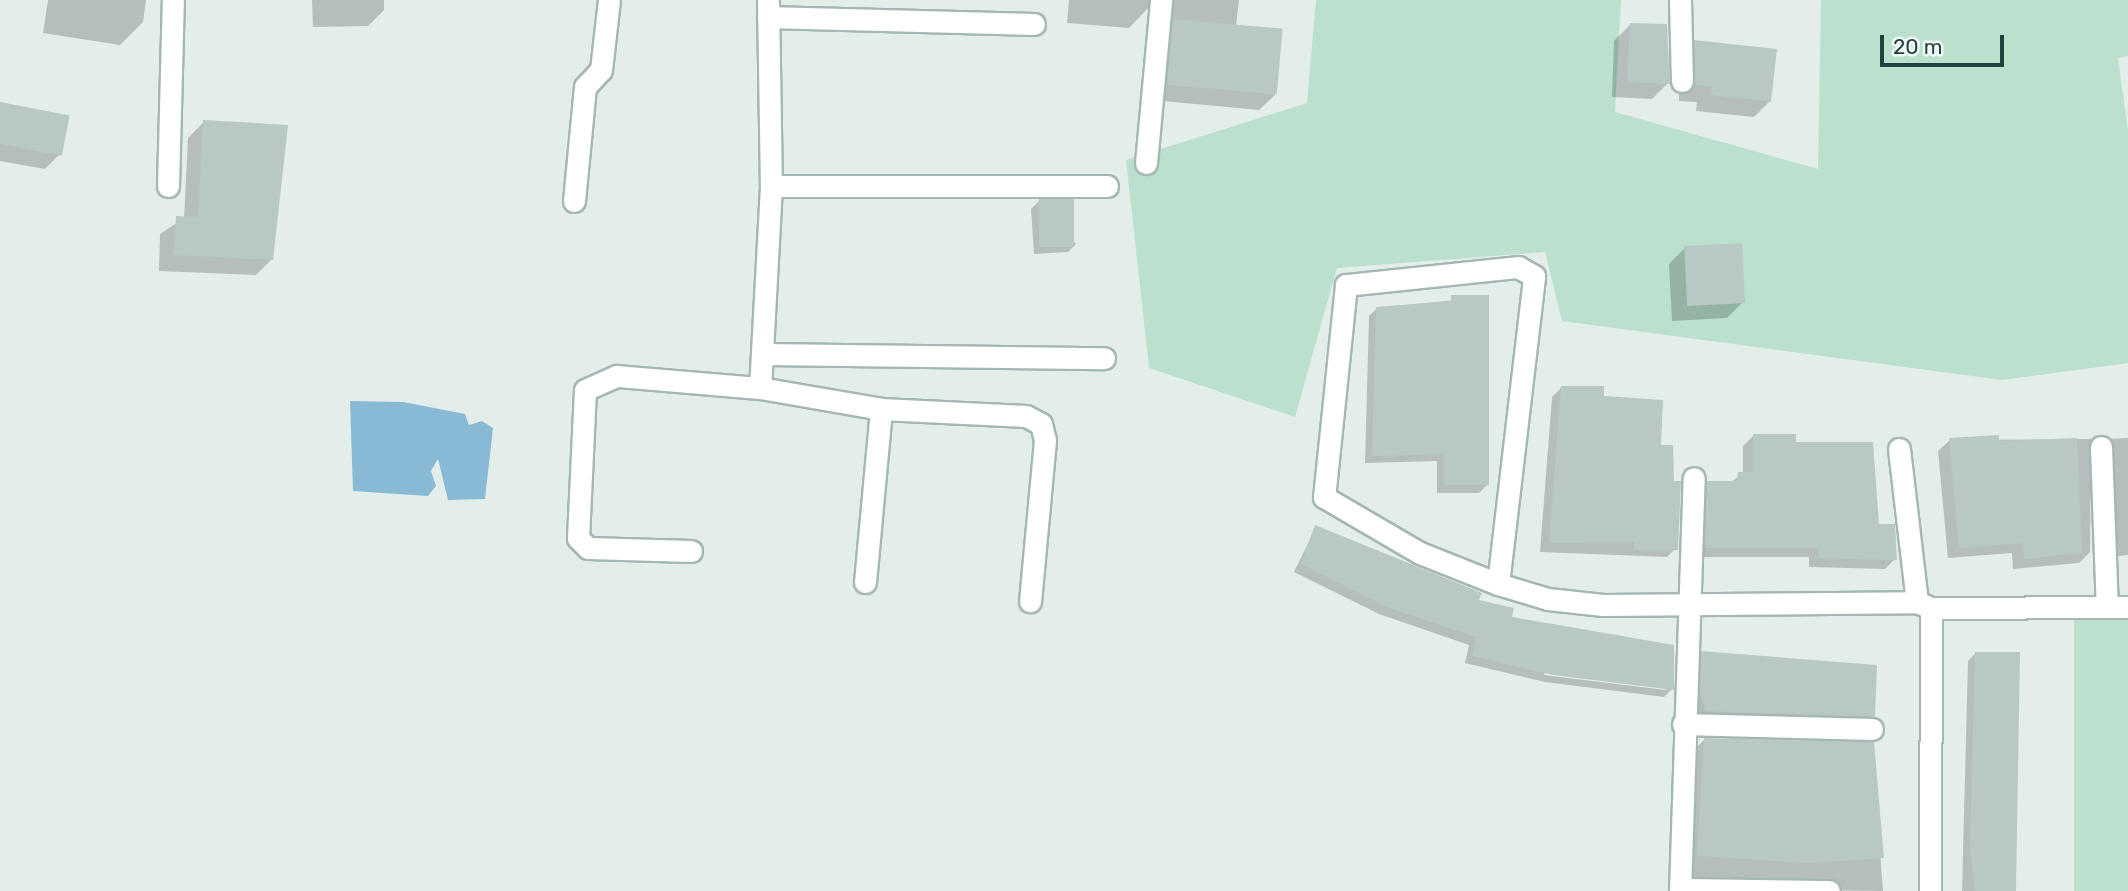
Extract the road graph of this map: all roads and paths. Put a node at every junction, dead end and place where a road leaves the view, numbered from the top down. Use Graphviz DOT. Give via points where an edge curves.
graph roads {
  1 [pos="173,0"];
  2 [pos="610,0"];
  3 [pos="1161,0"];
  4 [pos="1680,0"];
  5 [pos="768,9"];
  6 [pos="1034,23"];
  7 [pos="1682,80"];
  8 [pos="1146,163"];
  9 [pos="168,186"];
  10 [pos="771,186"];
  11 [pos="1107,186"];
  12 [pos="575,201"];
  13 [pos="764,354"];
  14 [pos="1104,358"];
  15 [pos="760,388"];
  16 [pos="881,409"];
  17 [pos="2101,447"];
  18 [pos="1899,449"];
  19 [pos="1694,478"];
  20 [pos="691,551"];
  21 [pos="864,582"];
  22 [pos="1498,584"];
  23 [pos="1030,601"];
  24 [pos="1924,605"];
  25 [pos="1685,606"];
  26 [pos="2117,607"];
  27 [pos="1683,724"];
  28 [pos="1872,729"];
  29 [pos="1680,890"];
  30 [pos="1829,891"];
  31 [pos="1930,891"];
  1 -- 9 [label="street"];
  2 -- 12 [label="street" via="601,70 586,88"];
  3 -- 8 [label="street"];
  4 -- 7 [label="street"];
  5 -- 6 [label="street"];
  5 -- 10 [label="street"];
  10 -- 11 [label="street"];
  10 -- 13 [label="street"];
  13 -- 14 [label="street"];
  13 -- 15 [label="street"];
  15 -- 16 [label="street"];
  15 -- 20 [label="street" via="617,376 586,390 578,538 588,548"];
  16 -- 21 [label="street"];
  16 -- 23 [label="street" via="1026,416 1041,424 1045,440"];
  17 -- 26 [label="street"];
  18 -- 24 [label="street"];
  19 -- 25 [label="street"];
  22 -- 22 [label="street" via="1534,276 1518,267 1346,285 1324,497 1420,553"];
  22 -- 25 [label="street" via="1548,599"];
  24 -- 25 [label="street"];
  24 -- 26 [label="street"];
  24 -- 31 [label="street"];
  25 -- 27 [label="street"];
  27 -- 28 [label="street"];
  27 -- 29 [label="street"];
  29 -- 30 [label="street"];
}
